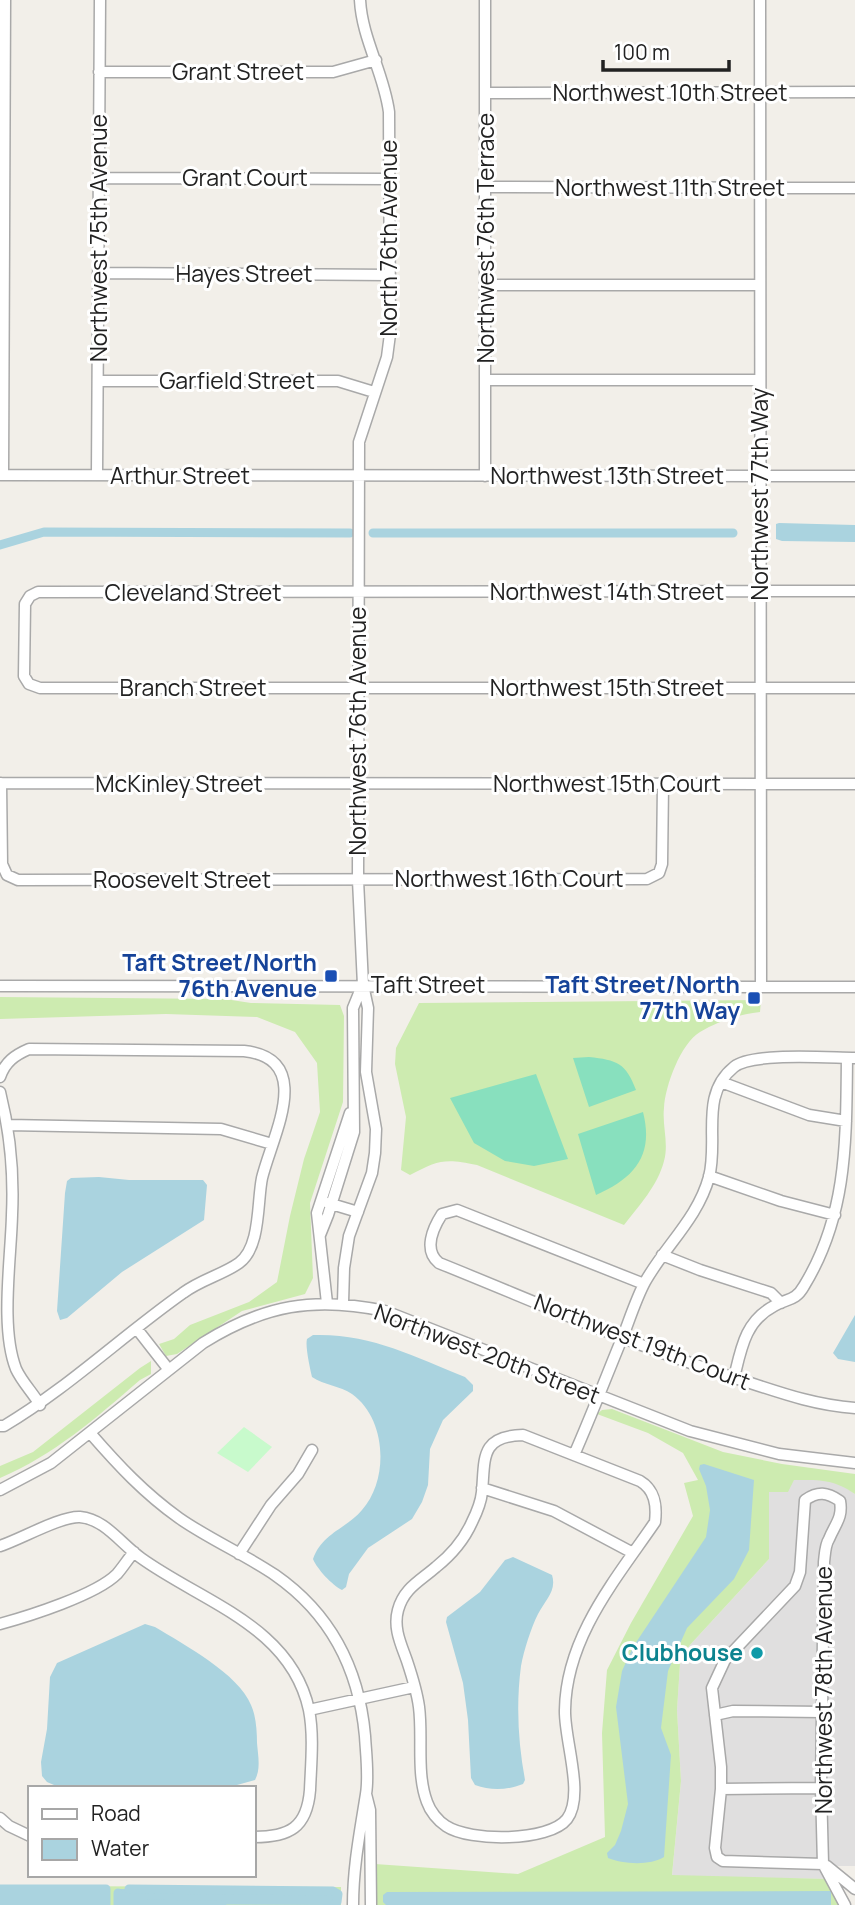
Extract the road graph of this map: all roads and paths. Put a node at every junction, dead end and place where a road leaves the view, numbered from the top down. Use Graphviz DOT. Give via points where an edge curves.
graph roads {
  1 [pos="5,0"];
  2 [pos="100,0"];
  3 [pos="360,0"];
  4 [pos="485,0"];
  5 [pos="760,0"];
  6 [pos="376,61"];
  7 [pos="99,72"];
  8 [pos="855,92"];
  9 [pos="485,93"];
  10 [pos="760,93"];
  11 [pos="99,178"];
  12 [pos="390,179"];
  13 [pos="484,187"];
  14 [pos="855,188"];
  15 [pos="760,189"];
  16 [pos="98,273"];
  17 [pos="390,275"];
  18 [pos="485,285"];
  19 [pos="760,285"];
  20 [pos="486,380"];
  21 [pos="760,380"];
  22 [pos="98,381"];
  23 [pos="374,392"];
  24 [pos="1,475"];
  25 [pos="97,475"];
  26 [pos="761,475"];
  27 [pos="359,476"];
  28 [pos="485,476"];
  29 [pos="855,476"];
  30 [pos="760,592"];
  31 [pos="855,592"];
  32 [pos="358,593"];
  33 [pos="29,684"];
  34 [pos="358,688"];
  35 [pos="855,688"];
  36 [pos="760,689"];
  37 [pos="0,783"];
  38 [pos="760,783"];
  39 [pos="663,784"];
  40 [pos="358,785"];
  41 [pos="855,785"];
  42 [pos="358,880"];
  43 [pos="363,985"];
  44 [pos="0,986"];
  45 [pos="855,986"];
  46 [pos="761,987"];
  47 [pos="851,1058"];
  48 [pos="0,1077"];
  49 [pos="721,1082"];
  50 [pos="0,1092"];
  51 [pos="846,1121"];
  52 [pos="8,1125"];
  53 [pos="272,1143"];
  54 [pos="709,1176"];
  55 [pos="326,1202"];
  56 [pos="358,1212"];
  57 [pos="835,1215"];
  58 [pos="662,1255"];
  59 [pos="644,1283"];
  60 [pos="327,1303"];
  61 [pos="343,1303"];
  62 [pos="781,1303"];
  63 [pos="137,1329"];
  64 [pos="622,1337"];
  65 [pos="169,1370"];
  66 [pos="734,1378"];
  67 [pos="597,1396"];
  68 [pos="40,1405"];
  69 [pos="855,1408"];
  70 [pos="0,1426"];
  71 [pos="91,1434"];
  72 [pos="312,1450"];
  73 [pos="574,1455"];
  74 [pos="855,1463"];
  75 [pos="482,1488"];
  76 [pos="0,1490"];
  77 [pos="0,1546"];
  78 [pos="134,1552"];
  79 [pos="633,1553"];
  80 [pos="239,1554"];
  81 [pos="0,1624"];
  82 [pos="414,1687"];
  83 [pos="359,1700"];
  84 [pos="309,1710"];
  85 [pos="822,1712"];
  86 [pos="715,1715"];
  87 [pos="821,1788"];
  88 [pos="721,1789"];
  89 [pos="366,1794"];
  90 [pos="0,1818"];
  91 [pos="28,1835"];
  92 [pos="256,1837"];
  93 [pos="823,1864"];
  94 [pos="855,1889"];
  95 [pos="353,1905"];
  96 [pos="370,1905"];
  97 [pos="845,1905"];
  1 -- 24 [label="street"];
  2 -- 7 [label="street, Northwest 75th Avenue"];
  3 -- 6 [label="street, North 76th Avenue"];
  4 -- 9 [label="street, Northwest 76th Terrace"];
  5 -- 10 [label="street, Northwest 77th Way"];
  6 -- 7 [label="street, Grant Street" via="333,72"];
  6 -- 12 [label="street, North 76th Avenue" via="389,112"];
  7 -- 11 [label="street, Northwest 75th Avenue"];
  8 -- 10 [label="street, Northwest 10th Street"];
  9 -- 10 [label="street, Northwest 10th Street"];
  9 -- 13 [label="street, Northwest 76th Terrace"];
  10 -- 15 [label="street, Northwest 77th Way"];
  11 -- 12 [label="street, Grant Court"];
  11 -- 16 [label="street, Northwest 75th Avenue"];
  12 -- 17 [label="street, North 76th Avenue"];
  13 -- 15 [label="street, Northwest 11th Street"];
  13 -- 18 [label="street, Northwest 76th Terrace"];
  14 -- 15 [label="street, Northwest 11th Street"];
  15 -- 19 [label="street, Northwest 77th Way"];
  16 -- 17 [label="street, Hayes Street"];
  16 -- 22 [label="street, Northwest 75th Avenue"];
  17 -- 23 [label="street, North 76th Avenue" via="387,357"];
  18 -- 19 [label="street"];
  18 -- 20 [label="street, Northwest 76th Terrace"];
  19 -- 21 [label="street, Northwest 77th Way"];
  20 -- 21 [label="street"];
  20 -- 28 [label="street, Northwest 76th Terrace"];
  21 -- 26 [label="street, Northwest 77th Way"];
  22 -- 23 [label="street, Garfield Street" via="338,381"];
  22 -- 25 [label="street, Northwest 75th Avenue"];
  23 -- 27 [label="street, North 76th Avenue" via="359,442"];
  24 -- 25 [label="street, Arthur Street"];
  25 -- 27 [label="street, Arthur Street"];
  26 -- 28 [label="street, Northwest 13th Street"];
  26 -- 29 [label="street, Northwest 13th Street"];
  26 -- 30 [label="street, Northwest 77th Way"];
  27 -- 28 [label="street, Northwest 13th Street"];
  27 -- 32 [label="street, Northwest 76th Avenue"];
  30 -- 31 [label="street, Northwest 14th Street"];
  30 -- 32 [label="street, Northwest 14th Street"];
  30 -- 36 [label="street, Northwest 77th Way"];
  32 -- 33 [label="street, Cleveland Street" via="38,592 25,604 24,676"];
  32 -- 34 [label="street, Northwest 76th Avenue"];
  33 -- 34 [label="street, Branch Street" via="40,688"];
  34 -- 36 [label="street, Northwest 15th Street"];
  34 -- 40 [label="street, Northwest 76th Avenue"];
  35 -- 36 [label="street, Northwest 15th Street"];
  36 -- 38 [label="street, Northwest 77th Way"];
  37 -- 40 [label="street, McKinley Street"];
  37 -- 42 [label="street, Roosevelt Street" via="2,864 7,875 18,880"];
  38 -- 39 [label="street, Northwest 15th Court"];
  38 -- 41 [label="street, Northwest 15th Court"];
  38 -- 46 [label="street, Northwest 77th Way"];
  39 -- 40 [label="street, Northwest 15th Court"];
  39 -- 42 [label="street, Northwest 16th Court" via="663,864 659,873 647,879"];
  40 -- 42 [label="street, Northwest 76th Avenue"];
  42 -- 43 [label="street, Northwest 76th Avenue"];
  43 -- 44 [label="street, Taft Street"];
  43 -- 46 [label="street, Taft Street"];
  43 -- 55 [label="street, Northwest 76th Avenue" via="353,1008 354,1132"];
  43 -- 56 [label="street, Northwest 76th Avenue" via="368,1009 366,1072 376,1129 372,1173"];
  45 -- 46 [label="street, Taft Street"];
  47 -- 49 [label="street" via="750,1059 734,1066"];
  47 -- 51 [label="street"];
  48 -- 53 [label="street" via="8,1062 29,1049 243,1051 268,1057 285,1088 285,1105"];
  49 -- 51 [label="street" via="809,1115"];
  49 -- 54 [label="street" via="711,1109"];
  50 -- 52 [label="street"];
  51 -- 57 [label="street" via="845,1164"];
  52 -- 53 [label="street" via="221,1129"];
  52 -- 68 [label="street" via="12,1215 8,1333 15,1368"];
  53 -- 63 [label="street" via="250,1251 240,1263 185,1292"];
  54 -- 57 [label="street"];
  54 -- 58 [label="street" via="689,1220"];
  55 -- 56 [label="street"];
  55 -- 60 [label="street, Northwest 76th Avenue" via="320,1235"];
  56 -- 61 [label="street, Northwest 76th Avenue" via="349,1236"];
  57 -- 62 [label="street" via="803,1288 794,1299"];
  58 -- 59 [label="street"];
  58 -- 62 [label="street" via="771,1293"];
  59 -- 64 [label="street"];
  59 -- 64 [label="street, Northwest 19th Court" via="457,1210 442,1214 439,1220 431,1240 434,1259"];
  60 -- 61 [label="street, Northwest 20th Street"];
  60 -- 65 [label="street, Northwest 20th Street" via="257,1315 203,1343"];
  61 -- 67 [label="street, Northwest 20th Street" via="385,1311"];
  62 -- 66 [label="street" via="757,1317 748,1330"];
  63 -- 65 [label="street"];
  63 -- 68 [label="street"];
  64 -- 66 [label="street, Northwest 19th Court"];
  64 -- 67 [label="street"];
  65 -- 71 [label="street, Northwest 20th Street"];
  66 -- 69 [label="street, Northwest 19th Court" via="815,1404"];
  67 -- 73 [label="street"];
  67 -- 74 [label="street, Northwest 20th Street" via="738,1444"];
  68 -- 70 [label="street"];
  71 -- 76 [label="street, Northwest 20th Street" via="51,1463"];
  71 -- 80 [label="street" via="151,1497"];
  72 -- 80 [label="street"];
  73 -- 75 [label="street" via="523,1435 506,1436 494,1441 486,1452"];
  73 -- 79 [label="street" via="648,1486 657,1507 654,1522"];
  75 -- 79 [label="street" via="554,1511"];
  75 -- 82 [label="street" via="472,1522 458,1546 415,1582 398,1610 399,1639"];
  77 -- 78 [label="street" via="72,1517 83,1517 103,1525"];
  78 -- 81 [label="street" via="115,1576 100,1585"];
  78 -- 84 [label="street" via="261,1633 290,1668"];
  79 -- 82 [label="street" via="589,1619 578,1644 564,1708 574,1804 568,1818 548,1832 487,1836 447,1827 434,1815 423,1787"];
  80 -- 83 [label="street" via="275,1575 326,1624 341,1646"];
  82 -- 83 [label="street"];
  83 -- 84 [label="street"];
  83 -- 89 [label="street"];
  84 -- 92 [label="street" via="309,1805 294,1829"];
  85 -- 86 [label="street"];
  85 -- 86 [label="street, Northwest 78th Avenue" via="824,1562 828,1540 842,1512 839,1501 820,1493 805,1500 800,1572 794,1586 724,1660 712,1688"];
  85 -- 87 [label="street, Northwest 78th Avenue"];
  86 -- 88 [label="street"];
  87 -- 88 [label="street"];
  87 -- 93 [label="street, Northwest 78th Avenue"];
  88 -- 93 [label="street" via="717,1857 723,1861"];
  89 -- 95 [label="street" via="352,1877"];
  89 -- 96 [label="street"];
  90 -- 91 [label="street"];
  93 -- 94 [label="street"];
  93 -- 97 [label="street, Northwest 78th Avenue"];
}
